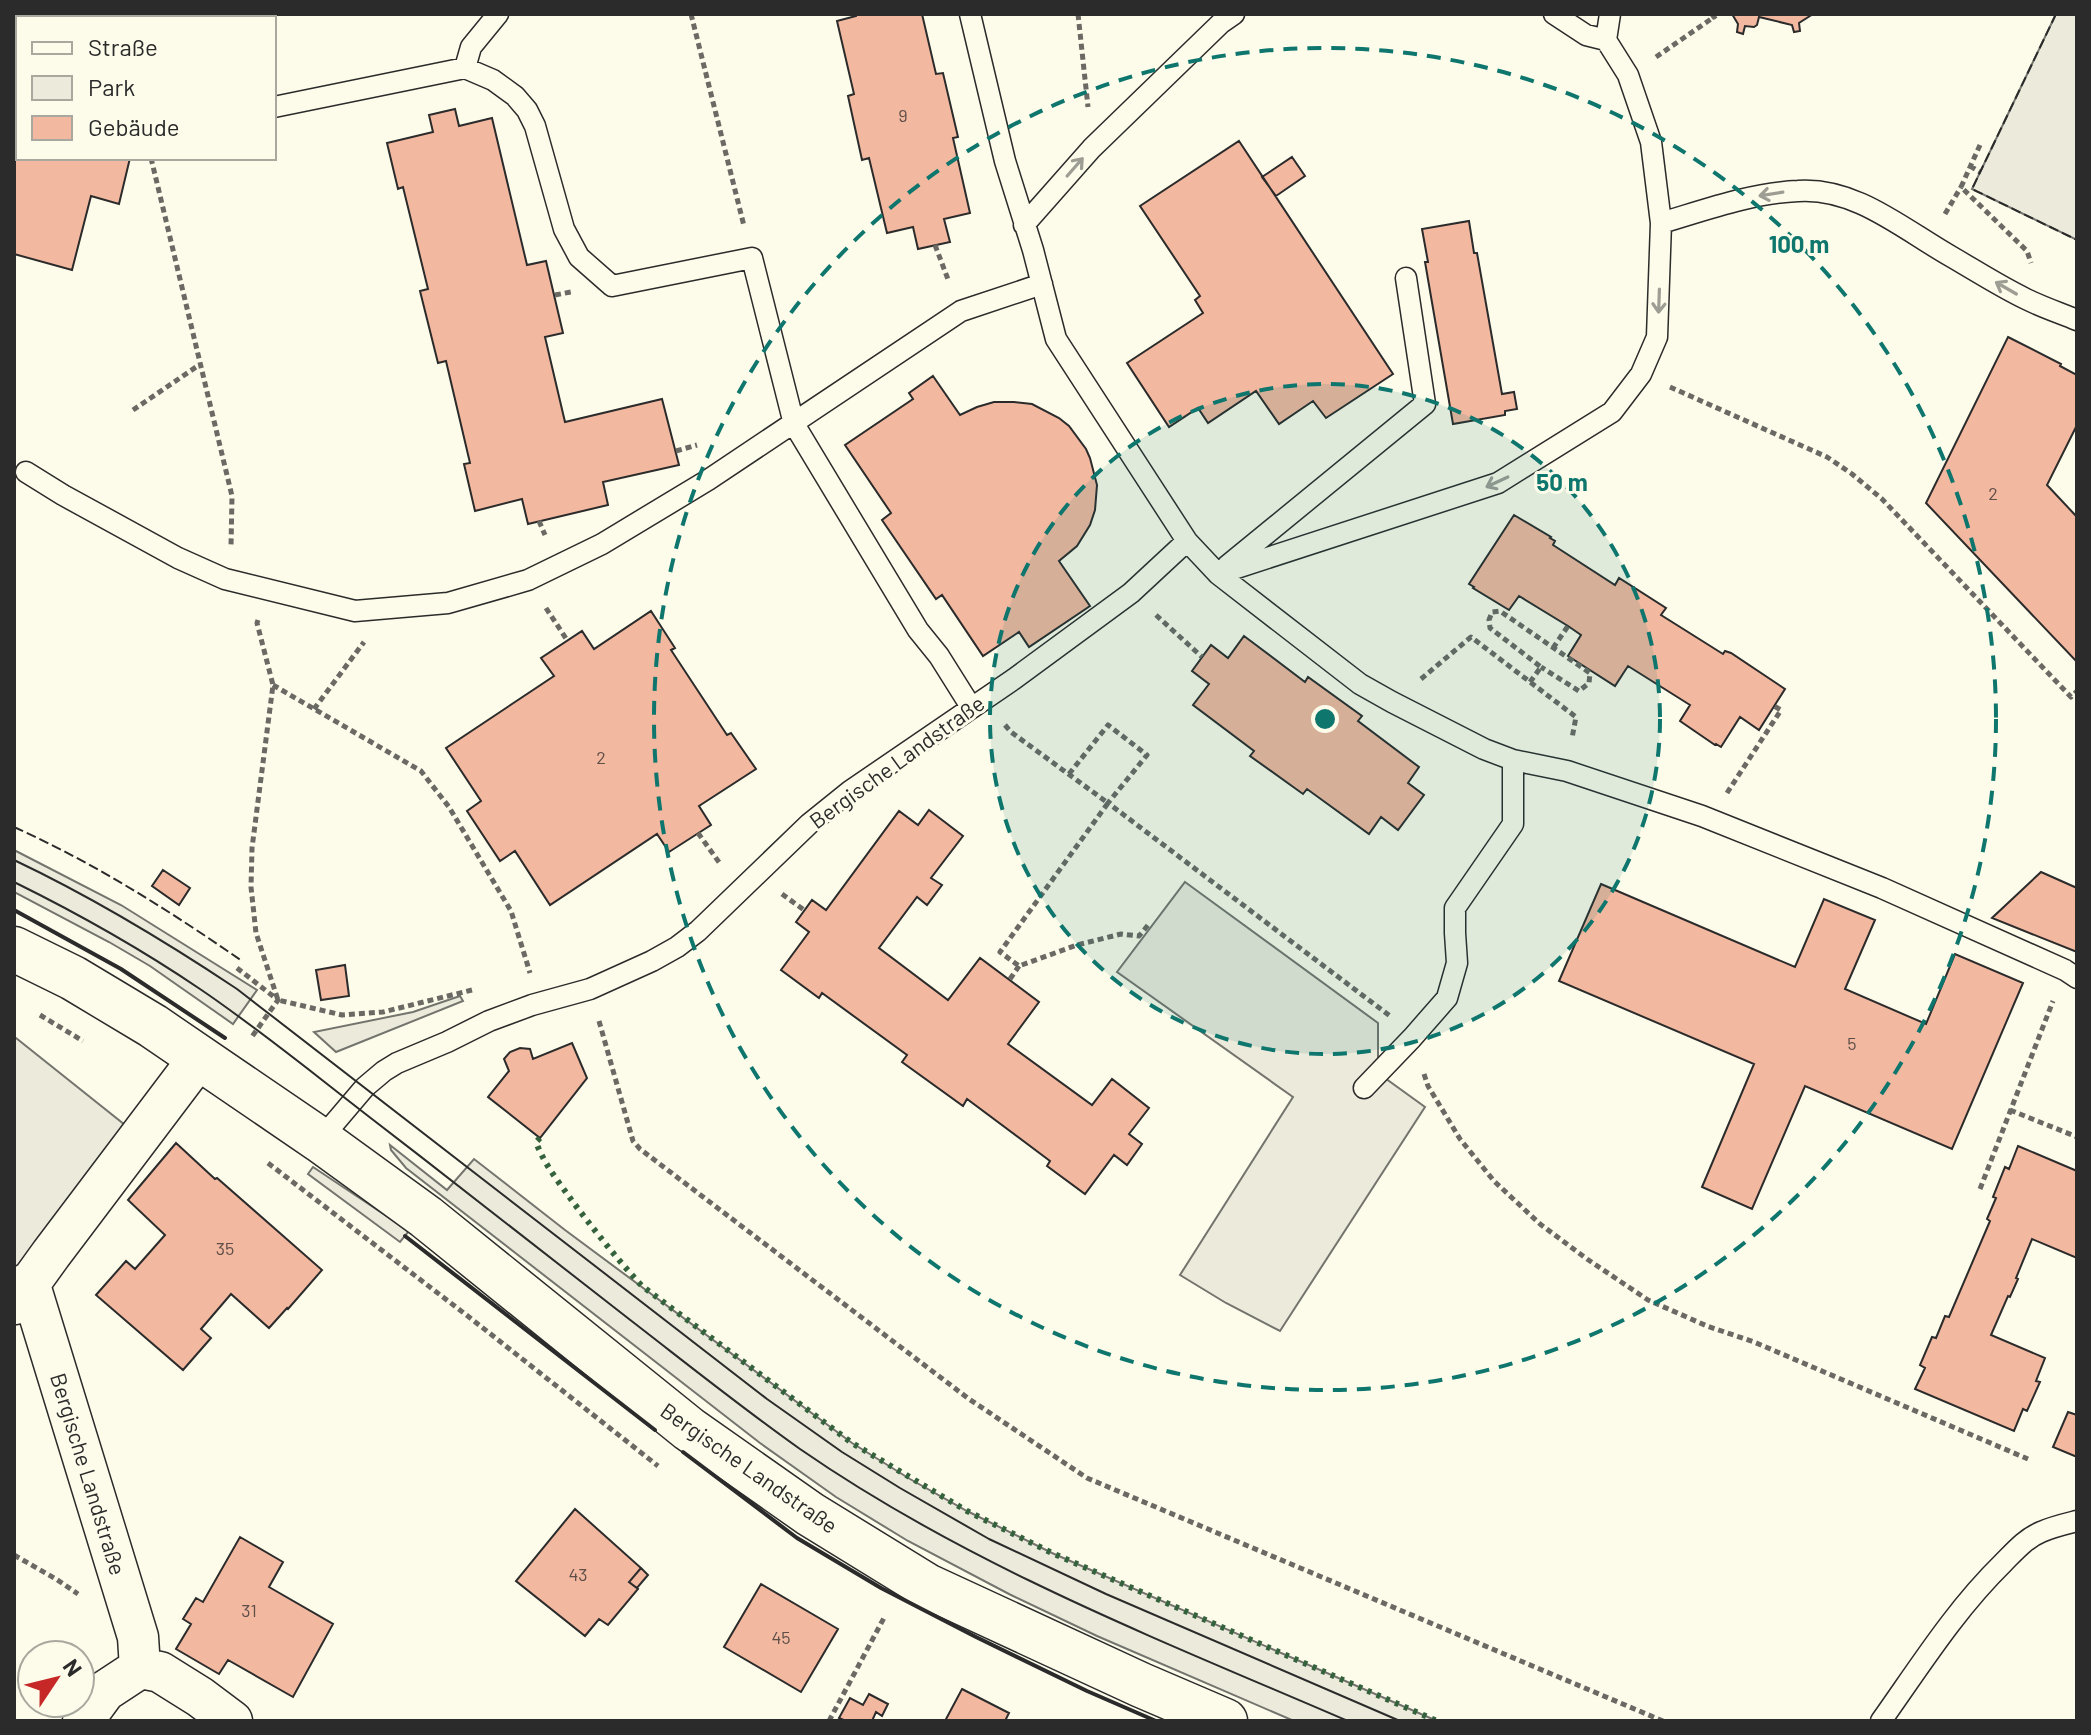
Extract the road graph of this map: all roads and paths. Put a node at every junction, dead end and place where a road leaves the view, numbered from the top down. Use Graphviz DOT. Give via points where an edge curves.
graph roads {
  1 [pos="498,14"];
  2 [pos="691,14"];
  3 [pos="970,14"];
  4 [pos="1078,14"];
  5 [pos="1234,14"];
  6 [pos="1554,14"];
  7 [pos="1610,14"];
  8 [pos="1715,15"];
  9 [pos="1606,40"];
  10 [pos="465,68"];
  11 [pos="1628,75"];
  12 [pos="276,107"];
  13 [pos="1980,145"];
  14 [pos="1092,148"];
  15 [pos="151,160"];
  16 [pos="1970,166"];
  17 [pos="1980,172"];
  18 [pos="1661,223"];
  19 [pos="1024,225"];
  20 [pos="752,258"];
  21 [pos="1406,278"];
  22 [pos="1042,284"];
  23 [pos="2026,299"];
  24 [pos="2077,320"];
  25 [pos="199,365"];
  26 [pos="1641,374"];
  27 [pos="133,410"];
  28 [pos="794,424"];
  29 [pos="26,472"];
  30 [pos="1187,541"];
  31 [pos="1218,574"];
  32 [pos="225,579"];
  33 [pos="264,589"];
  34 [pos="1131,593"];
  35 [pos="390,608"];
  36 [pos="1568,626"];
  37 [pos="1553,648"];
  38 [pos="1202,657"];
  39 [pos="1541,667"];
  40 [pos="1530,682"];
  41 [pos="273,685"];
  42 [pos="2077,691"];
  43 [pos="1392,702"];
  44 [pos="977,704"];
  45 [pos="1774,706"];
  46 [pos="314,709"];
  47 [pos="1513,760"];
  48 [pos="1567,771"];
  49 [pos="1069,774"];
  50 [pos="1108,803"];
  51 [pos="1709,820"];
  52 [pos="1149,924"];
  53 [pos="14,949"];
  54 [pos="1019,966"];
  55 [pos="237,968"];
  56 [pos="530,970"];
  57 [pos="2071,974"];
  58 [pos="516,975"];
  59 [pos="1010,979"];
  60 [pos="475,989"];
  61 [pos="590,989"];
  62 [pos="278,1000"];
  63 [pos="532,1005"];
  64 [pos="1412,1038"];
  65 [pos="199,1058"];
  66 [pos="1364,1088"];
  67 [pos="2010,1110"];
  68 [pos="2077,1137"];
  69 [pos="320,1140"];
  70 [pos="1980,1189"];
  71 [pos="22,1294"];
  72 [pos="2028,1459"];
  73 [pos="2077,1521"];
  74 [pos="885,1616"];
  75 [pos="140,1668"];
  76 [pos="83,1721"];
  77 [pos="232,1721"];
  78 [pos="829,1721"];
  79 [pos="1225,1721"];
  80 [pos="1663,1721"];
  81 [pos="1881,1721"];
  1 -- 10 [label="lane" via="471,47"];
  2 -- 20 [label="path"];
  3 -- 19 [label="lane"];
  4 -- 14 [label="path"];
  5 -- 14 [label="lane"];
  6 -- 9 [label="lane" via="1586,35"];
  7 -- 9 [label="lane"];
  8 -- 11 [label="path"];
  9 -- 11 [label="lane"];
  10 -- 12 [label="lane"];
  10 -- 20 [label="lane" via="493,80 527,110 564,229 579,257 612,286"];
  11 -- 18 [label="lane" via="1651,142"];
  13 -- 16 [label="path"];
  19 -- 14 [label="lane, one-way"];
  15 -- 25 [label="path"];
  16 -- 17 [label="path"];
  16 -- 23 [label="path" via="1961,187 2027,251 2033,268"];
  23 -- 18 [label="lane, one-way" via="1878,212 1834,194 1800,190 1766,195"];
  18 -- 26 [label="lane, one-way" via="1657,337"];
  19 -- 22 [label="lane"];
  20 -- 28 [label="lane"];
  21 -- 31 [label="lane" via="1425,404"];
  22 -- 28 [label="lane" via="961,311"];
  22 -- 30 [label="lane" via="1056,339"];
  23 -- 24 [label="lane"];
  25 -- 27 [label="path"];
  25 -- 32 [label="path" via="232,496"];
  26 -- 31 [label="lane, one-way" via="1612,412 1498,483"];
  26 -- 42 [label="path" via="1827,457 1852,474 2071,697"];
  28 -- 35 [label="lane" via="602,544 528,580 448,603"];
  28 -- 44 [label="lane" via="918,630"];
  29 -- 32 [label="lane"];
  30 -- 31 [label="lane"];
  30 -- 34 [label="lane, Bergische Landstraße"];
  31 -- 43 [label="lane" via="1360,684"];
  32 -- 33 [label="lane"];
  33 -- 35 [label="lane" via="355,611"];
  33 -- 41 [label="path" via="257,623"];
  34 -- 38 [label="path"];
  34 -- 44 [label="lane, Bergische Landstraße"];
  35 -- 46 [label="path"];
  36 -- 37 [label="path"];
  37 -- 39 [label="path" via="1590,673 1589,683 1579,691"];
  37 -- 39 [label="path" via="1500,611 1492,612 1490,628"];
  39 -- 40 [label="path"];
  40 -- 43 [label="path" via="1471,637"];
  40 -- 48 [label="path" via="1576,717"];
  41 -- 46 [label="path"];
  41 -- 62 [label="path" via="251,887 256,933"];
  43 -- 47 [label="lane"];
  44 -- 49 [label="path"];
  44 -- 61 [label="lane, Bergische Landstraße" via="809,824 677,947"];
  45 -- 51 [label="path" via="1781,710"];
  46 -- 56 [label="path" via="421,771 449,807 511,911"];
  47 -- 48 [label="lane"];
  47 -- 64 [label="lane" via="1513,824 1455,908 1457,963 1447,998"];
  48 -- 51 [label="lane"];
  49 -- 50 [label="path"];
  49 -- 50 [label="path" via="1108,725 1147,755"];
  50 -- 54 [label="path" via="1000,952"];
  50 -- 64 [label="path"];
  51 -- 57 [label="lane" via="1882,888"];
  52 -- 54 [label="path" via="1139,936 1121,934 1077,945"];
  53 -- 65 [label="main road, Bergische Landstraße" via="73,978"];
  54 -- 59 [label="path"];
  55 -- 62 [label="path"];
  56 -- 58 [label="path"];
  56 -- 63 [label="path"];
  57 -- 67 [label="path"];
  60 -- 62 [label="path" via="383,1012 342,1015"];
  61 -- 63 [label="lane, Bergische Landstraße"];
  61 -- 80 [label="path" via="633,1141 640,1149 969,1399 1087,1478"];
  63 -- 69 [label="lane, Bergische Landstraße" via="384,1071"];
  64 -- 66 [label="lane"];
  64 -- 72 [label="path" via="1428,1086 1485,1171 1540,1224 1587,1259 1648,1300"];
  65 -- 69 [label="main road, Bergische Landstraße"];
  65 -- 71 [label="street, Bergische Landstraße"];
  67 -- 68 [label="path"];
  67 -- 70 [label="path"];
  69 -- 79 [label="main road, Bergische Landstraße" via="426,1217 689,1429 810,1514 927,1586"];
  71 -- 75 [label="street, Bergische Landstraße" via="138,1637"];
  73 -- 81 [label="lane" via="2039,1532 1994,1571 1926,1653"];
  74 -- 78 [label="path"];
  75 -- 76 [label="street" via="105,1691"];
  75 -- 77 [label="street" via="160,1672"];
}
